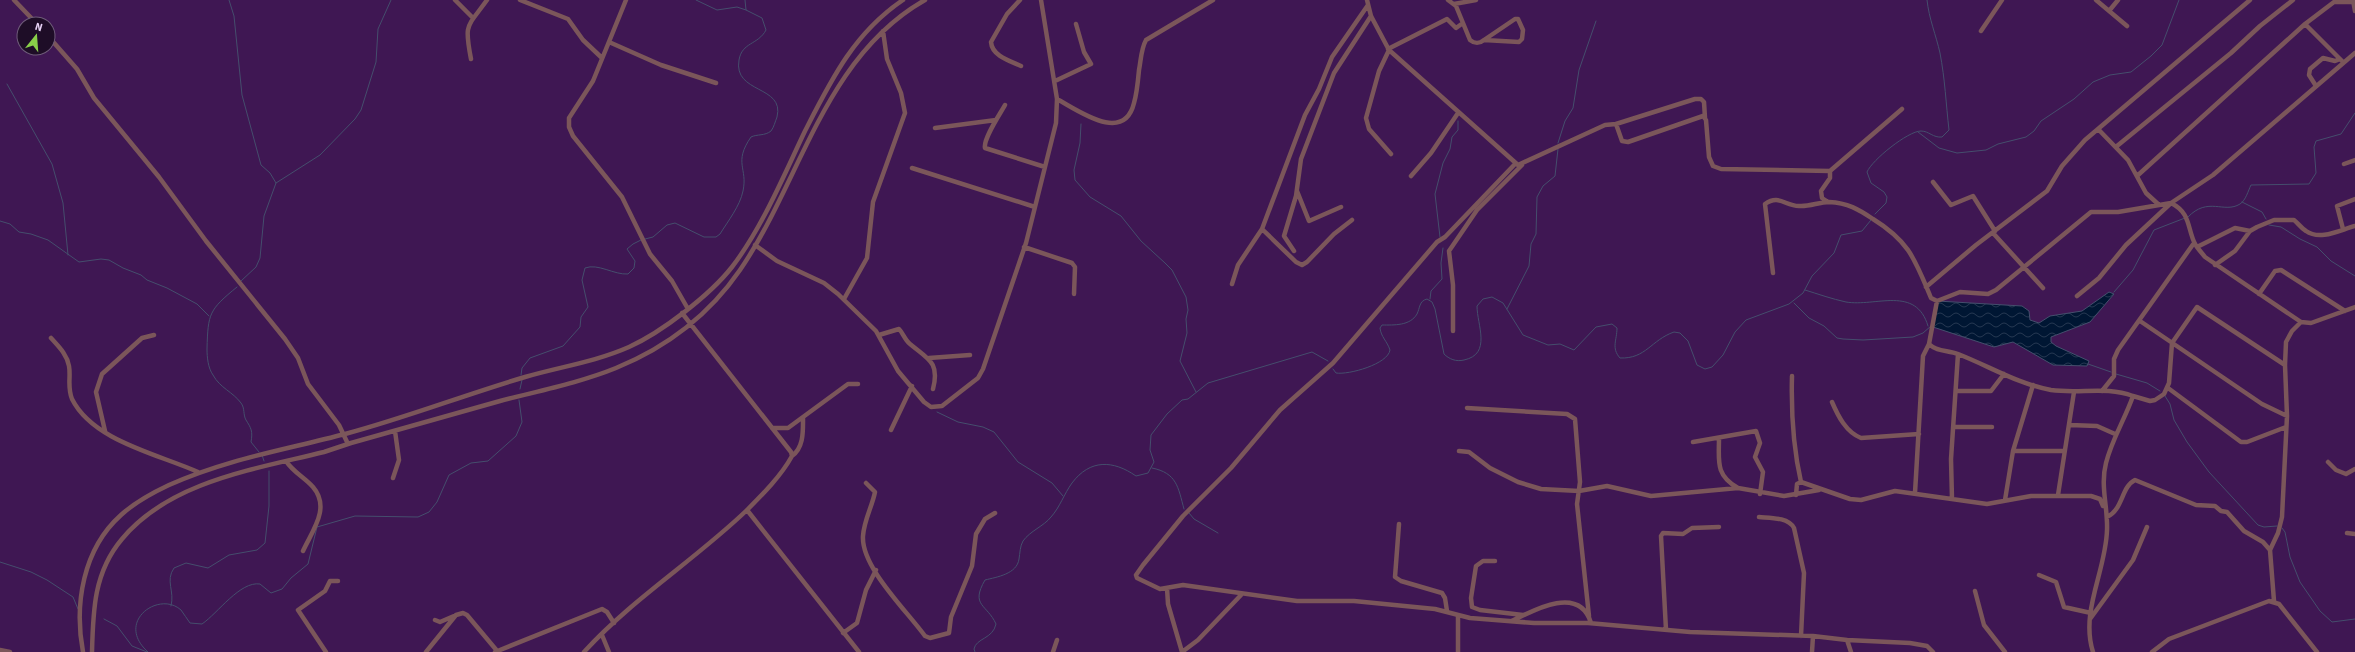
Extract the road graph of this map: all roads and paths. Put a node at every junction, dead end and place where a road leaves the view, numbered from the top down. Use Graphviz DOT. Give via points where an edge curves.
graph roads {
  1 [pos="14,0"];
  2 [pos="455,0"];
  3 [pos="487,0"];
  4 [pos="520,0"];
  5 [pos="626,0"];
  6 [pos="903,0"];
  7 [pos="925,0"];
  8 [pos="1020,0"];
  9 [pos="1041,0"];
  10 [pos="1213,0"];
  11 [pos="1448,0"];
  12 [pos="1476,0"];
  13 [pos="2002,0"];
  14 [pos="2096,0"];
  15 [pos="2118,0"];
  16 [pos="2250,0"];
  17 [pos="2293,0"];
  18 [pos="2353,1"];
  19 [pos="1368,3"];
  20 [pos="1454,4"];
  21 [pos="2355,10"];
  22 [pos="2109,11"];
  23 [pos="29,16"];
  24 [pos="1371,16"];
  25 [pos="472,17"];
  26 [pos="1463,23"];
  27 [pos="1076,24"];
  28 [pos="2305,24"];
  29 [pos="2127,26"];
  30 [pos="883,31"];
  31 [pos="1981,31"];
  32 [pos="1484,40"];
  33 [pos="610,42"];
  34 [pos="56,45"];
  35 [pos="1389,50"];
  36 [pos="2355,54"];
  37 [pos="602,58"];
  38 [pos="471,59"];
  39 [pos="2342,61"];
  40 [pos="1021,66"];
  41 [pos="1055,82"];
  42 [pos="716,83"];
  43 [pos="2316,86"];
  44 [pos="1057,100"];
  45 [pos="1005,105"];
  46 [pos="1902,109"];
  47 [pos="1458,113"];
  48 [pos="1705,118"];
  49 [pos="996,120"];
  50 [pos="1616,124"];
  51 [pos="935,128"];
  52 [pos="2098,129"];
  53 [pos="2116,146"];
  54 [pos="1392,154"];
  55 [pos="2355,160"];
  56 [pos="1515,164"];
  57 [pos="2344,164"];
  58 [pos="1522,165"];
  59 [pos="1045,167"];
  60 [pos="912,168"];
  61 [pos="1830,172"];
  62 [pos="1411,176"];
  63 [pos="2137,176"];
  64 [pos="1933,182"];
  65 [pos="1296,191"];
  66 [pos="2355,198"];
  67 [pos="1828,202"];
  68 [pos="2171,203"];
  69 [pos="2158,204"];
  70 [pos="1035,207"];
  71 [pos="1341,207"];
  72 [pos="1352,220"];
  73 [pos="2355,226"];
  74 [pos="1262,229"];
  75 [pos="2343,229"];
  76 [pos="2250,231"];
  77 [pos="1994,232"];
  78 [pos="755,245"];
  79 [pos="2196,245"];
  80 [pos="1024,247"];
  81 [pos="1294,251"];
  82 [pos="2215,265"];
  83 [pos="2023,268"];
  84 [pos="1773,273"];
  85 [pos="1232,284"];
  86 [pos="1926,287"];
  87 [pos="2043,288"];
  88 [pos="1074,294"];
  89 [pos="2260,294"];
  90 [pos="2077,296"];
  91 [pos="844,299"];
  92 [pos="1937,301"];
  93 [pos="2355,307"];
  94 [pos="688,308"];
  95 [pos="2344,311"];
  96 [pos="682,313"];
  97 [pos="2140,321"];
  98 [pos="2301,322"];
  99 [pos="691,324"];
  100 [pos="1453,331"];
  101 [pos="154,335"];
  102 [pos="878,335"];
  103 [pos="51,338"];
  104 [pos="2172,343"];
  105 [pos="1929,344"];
  106 [pos="970,354"];
  107 [pos="1958,354"];
  108 [pos="929,358"];
  109 [pos="2285,365"];
  110 [pos="2004,374"];
  111 [pos="1792,376"];
  112 [pos="858,384"];
  113 [pos="2033,385"];
  114 [pos="912,386"];
  115 [pos="2168,388"];
  116 [pos="933,389"];
  117 [pos="1956,390"];
  118 [pos="2102,390"];
  119 [pos="2074,392"];
  120 [pos="2133,396"];
  121 [pos="1832,402"];
  122 [pos="1467,408"];
  123 [pos="2287,416"];
  124 [pos="803,418"];
  125 [pos="2070,425"];
  126 [pos="1954,427"];
  127 [pos="1992,427"];
  128 [pos="2286,427"];
  129 [pos="772,428"];
  130 [pos="891,430"];
  131 [pos="105,431"];
  132 [pos="395,431"];
  133 [pos="345,434"];
  134 [pos="1919,434"];
  135 [pos="2115,434"];
  136 [pos="1719,438"];
  137 [pos="1693,442"];
  138 [pos="348,444"];
  139 [pos="1459,451"];
  140 [pos="2013,451"];
  141 [pos="2064,451"];
  142 [pos="792,456"];
  143 [pos="286,461"];
  144 [pos="2328,462"];
  145 [pos="2355,469"];
  146 [pos="198,472"];
  147 [pos="393,478"];
  148 [pos="1801,482"];
  149 [pos="866,483"];
  150 [pos="1738,488"];
  151 [pos="1821,489"];
  152 [pos="1579,491"];
  153 [pos="1915,493"];
  154 [pos="1760,494"];
  155 [pos="1796,495"];
  156 [pos="2058,495"];
  157 [pos="1952,499"];
  158 [pos="2005,500"];
  159 [pos="747,510"];
  160 [pos="995,513"];
  161 [pos="2107,515"];
  162 [pos="1759,517"];
  163 [pos="1399,524"];
  164 [pos="1719,527"];
  165 [pos="2147,527"];
  166 [pos="2347,533"];
  167 [pos="2355,534"];
  168 [pos="2270,550"];
  169 [pos="303,551"];
  170 [pos="1495,562"];
  171 [pos="876,570"];
  172 [pos="2039,574"];
  173 [pos="338,581"];
  174 [pos="1167,588"];
  175 [pos="1975,591"];
  176 [pos="1241,595"];
  177 [pos="2274,601"];
  178 [pos="1447,611"];
  179 [pos="2090,613"];
  180 [pos="456,615"];
  181 [pos="1458,615"];
  182 [pos="1523,615"];
  183 [pos="1589,616"];
  184 [pos="2090,619"];
  185 [pos="435,620"];
  186 [pos="1512,621"];
  187 [pos="614,623"];
  188 [pos="1588,623"];
  189 [pos="1666,630"];
  190 [pos="843,633"];
  191 [pos="602,635"];
  192 [pos="1801,636"];
  193 [pos="1813,636"];
  194 [pos="1057,640"];
  195 [pos="1847,640"];
  196 [pos="0,650"];
  197 [pos="10,652"];
  198 [pos="83,652"];
  199 [pos="92,652"];
  200 [pos="326,652"];
  201 [pos="426,652"];
  202 [pos="497,652"];
  203 [pos="584,652"];
  204 [pos="609,652"];
  205 [pos="860,652"];
  206 [pos="1053,652"];
  207 [pos="1458,652"];
  208 [pos="1812,652"];
  209 [pos="1851,652"];
  210 [pos="1933,652"];
  211 [pos="2005,652"];
  212 [pos="2093,652"];
  213 [pos="2152,652"];
  214 [pos="2317,652"];
  1 -- 23 [label="street"];
  2 -- 25 [label="street"];
  3 -- 25 [label="street"];
  4 -- 37 [label="street" via="568,19 583,40"];
  5 -- 33 [label="street"];
  6 -- 94 [label="street" via="875,23 834,73 781,180 741,253 719,281"];
  7 -- 30 [label="street" via="901,15"];
  8 -- 40 [label="street" via="1006,14 991,42 991,47 996,53"];
  9 -- 41 [label="street"];
  10 -- 44 [label="street" via="1146,40 1134,104 1125,120 1120,123 1104,122"];
  11 -- 20 [label="street"];
  12 -- 20 [label="street"];
  13 -- 31 [label="street"];
  14 -- 22 [label="street"];
  15 -- 22 [label="street"];
  16 -- 52 [label="street"];
  17 -- 53 [label="street" via="2260,26 2231,54"];
  18 -- 21 [label="street"];
  18 -- 28 [label="street" via="2334,2"];
  19 -- 24 [label="street"];
  19 -- 74 [label="street" via="1332,57 1305,115"];
  20 -- 26 [label="street"];
  22 -- 29 [label="street"];
  24 -- 35 [label="street"];
  24 -- 65 [label="street" via="1334,73 1300,159"];
  25 -- 38 [label="street" via="467,28"];
  26 -- 32 [label="street" via="1472,42 1478,44"];
  26 -- 35 [label="street" via="1456,28 1447,19"];
  27 -- 41 [label="street" via="1084,52 1091,64"];
  28 -- 39 [label="street"];
  28 -- 63 [label="street"];
  30 -- 78 [label="street" via="854,64 831,99"];
  30 -- 91 [label="street" via="887,59 901,93 905,112 873,202 867,258"];
  32 -- 32 [label="street" via="1515,19 1522,27 1522,39 1519,42"];
  33 -- 37 [label="street"];
  33 -- 42 [label="street" via="661,65"];
  34 -- 133 [label="street" via="76,69 94,98 285,339 298,358 308,384"];
  35 -- 47 [label="street"];
  35 -- 54 [label="street" via="1379,71 1366,118 1372,133"];
  36 -- 39 [label="street"];
  37 -- 94 [label="street" via="590,86 571,113 570,130 622,197 650,254 672,281"];
  39 -- 43 [label="street"];
  39 -- 43 [label="street" via="2323,58 2310,69 2309,75"];
  41 -- 44 [label="street"];
  43 -- 68 [label="street" via="2213,175"];
  44 -- 59 [label="street" via="1056,123"];
  45 -- 49 [label="street"];
  46 -- 61 [label="street"];
  47 -- 56 [label="street"];
  47 -- 62 [label="street" via="1431,153"];
  48 -- 50 [label="street" via="1699,116 1628,142 1622,141"];
  48 -- 50 [label="street" via="1704,102 1696,99"];
  48 -- 61 [label="street" via="1709,157 1716,168"];
  49 -- 51 [label="street"];
  49 -- 59 [label="street" via="985,148"];
  50 -- 58 [label="street" via="1605,125"];
  52 -- 53 [label="street"];
  52 -- 77 [label="street" via="2071,155 2047,191"];
  53 -- 63 [label="street"];
  55 -- 57 [label="street"];
  56 -- 58 [label="street"];
  56 -- 174 [label="street" via="1445,237 1437,242 1333,363 1280,410 1231,468 1183,516 1136,575 1156,588"];
  58 -- 100 [label="street" via="1477,210 1449,251 1453,285"];
  59 -- 70 [label="street"];
  60 -- 70 [label="street"];
  61 -- 67 [label="street" via="1830,178 1821,191 1822,198"];
  63 -- 69 [label="street" via="2146,193"];
  64 -- 77 [label="street" via="1951,205 1973,196"];
  65 -- 71 [label="street" via="1309,221"];
  65 -- 81 [label="street" via="1284,236"];
  66 -- 75 [label="street" via="2337,206"];
  67 -- 84 [label="street" via="1798,207 1782,200 1765,204"];
  67 -- 86 [label="street" via="1857,208 1888,228 1912,254"];
  68 -- 69 [label="street"];
  68 -- 79 [label="street" via="2181,210 2189,223"];
  68 -- 90 [label="street" via="2126,245 2099,278"];
  69 -- 83 [label="street" via="2118,212 2091,212"];
  70 -- 80 [label="street"];
  72 -- 74 [label="street" via="1302,265"];
  73 -- 75 [label="street"];
  74 -- 85 [label="street" via="1238,265"];
  75 -- 76 [label="street" via="2315,235 2290,220 2265,223"];
  76 -- 79 [label="street" via="2235,228"];
  76 -- 82 [label="street" via="2242,245"];
  77 -- 83 [label="street"];
  77 -- 86 [label="street"];
  78 -- 91 [label="street" via="784,264 824,283"];
  78 -- 99 [label="street" via="731,282"];
  79 -- 82 [label="street"];
  79 -- 97 [label="street"];
  80 -- 88 [label="street" via="1072,263 1075,267"];
  80 -- 114 [label="street" via="978,378 939,408 928,405"];
  82 -- 89 [label="street"];
  83 -- 87 [label="street"];
  83 -- 92 [label="street" via="1992,293 1960,292"];
  86 -- 92 [label="street" via="1931,298"];
  89 -- 95 [label="street" via="2275,271 2281,270"];
  89 -- 98 [label="street"];
  91 -- 102 [label="street"];
  92 -- 105 [label="street"];
  93 -- 95 [label="street"];
  94 -- 96 [label="street"];
  95 -- 98 [label="street" via="2311,323"];
  96 -- 99 [label="street"];
  96 -- 133 [label="street" via="642,340 613,354 528,376"];
  97 -- 104 [label="street"];
  97 -- 118 [label="street" via="2116,353 2114,376"];
  98 -- 109 [label="street" via="2289,335"];
  99 -- 129 [label="street"];
  99 -- 132 [label="street" via="653,351 615,368"];
  101 -- 131 [label="street" via="142,338 102,374 96,392"];
  102 -- 108 [label="street" via="899,329 910,344"];
  102 -- 114 [label="street" via="898,371"];
  103 -- 131 [label="street" via="68,361 69,391 77,408 93,425"];
  104 -- 109 [label="street" via="2197,307"];
  104 -- 115 [label="street"];
  104 -- 123 [label="street" via="2262,404"];
  105 -- 107 [label="street" via="1938,350"];
  105 -- 134 [label="street" via="1923,356"];
  106 -- 108 [label="street"];
  107 -- 110 [label="street"];
  107 -- 117 [label="street"];
  108 -- 116 [label="street" via="936,373"];
  109 -- 123 [label="street"];
  110 -- 113 [label="street" via="2014,381"];
  110 -- 117 [label="street" via="1991,391"];
  111 -- 148 [label="street" via="1792,430"];
  112 -- 124 [label="street" via="848,384"];
  113 -- 119 [label="street"];
  113 -- 140 [label="street"];
  114 -- 130 [label="street"];
  115 -- 120 [label="street" via="2154,401"];
  115 -- 128 [label="street" via="2241,442 2248,442"];
  117 -- 126 [label="street"];
  118 -- 119 [label="street"];
  118 -- 120 [label="street" via="2118,390"];
  119 -- 125 [label="street"];
  120 -- 135 [label="street"];
  121 -- 134 [label="street" via="1844,424 1861,438"];
  122 -- 152 [label="street" via="1573,416"];
  123 -- 128 [label="street"];
  124 -- 129 [label="street" via="788,428"];
  124 -- 142 [label="street" via="803,436 797,453"];
  125 -- 135 [label="street" via="2097,426"];
  125 -- 141 [label="street"];
  126 -- 127 [label="street"];
  126 -- 157 [label="street" via="1951,459"];
  128 -- 168 [label="street" via="2282,517"];
  129 -- 142 [label="street"];
  131 -- 146 [label="street" via="141,450"];
  132 -- 138 [label="street"];
  132 -- 147 [label="street" via="399,460"];
  133 -- 138 [label="street"];
  133 -- 146 [label="street" via="248,456"];
  134 -- 153 [label="street"];
  135 -- 161 [label="street" via="2104,473 2104,504"];
  136 -- 137 [label="street"];
  136 -- 150 [label="street" via="1720,470 1731,484"];
  136 -- 154 [label="street" via="1758,432 1760,442 1755,457 1763,472"];
  138 -- 143 [label="street"];
  139 -- 152 [label="street" via="1474,455 1490,468 1536,488"];
  140 -- 141 [label="street"];
  140 -- 158 [label="street"];
  141 -- 156 [label="street"];
  142 -- 159 [label="street" via="765,492"];
  143 -- 169 [label="street" via="313,488 321,505 320,516"];
  143 -- 199 [label="street" via="234,475 171,499 122,538 102,570 96,588"];
  144 -- 145 [label="street" via="2336,470 2346,474"];
  146 -- 198 [label="street" via="146,497 120,515 93,554 82,584"];
  148 -- 151 [label="street"];
  148 -- 155 [label="street" via="1797,484"];
  149 -- 171 [label="street" via="875,492 864,528 863,546"];
  150 -- 152 [label="street" via="1651,496 1607,486"];
  150 -- 154 [label="street"];
  151 -- 153 [label="street" via="1861,500 1888,492"];
  151 -- 155 [label="street"];
  152 -- 183 [label="street" via="1577,504"];
  153 -- 157 [label="street"];
  154 -- 155 [label="street"];
  156 -- 158 [label="street"];
  156 -- 161 [label="street" via="2091,496 2100,499"];
  157 -- 158 [label="street" via="1987,504"];
  159 -- 187 [label="street"];
  159 -- 190 [label="street"];
  160 -- 171 [label="street" via="985,519 976,534 972,566 951,617 950,630 945,636 925,636"];
  161 -- 168 [label="street" via="2116,512 2129,486 2135,480 2196,505 2215,506 2227,512 2244,532 2263,542"];
  161 -- 179 [label="street" via="2105,556"];
  162 -- 192 [label="street" via="1784,520 1794,528 1804,573"];
  163 -- 178 [label="street" via="1395,577 1401,582 1442,593"];
  164 -- 189 [label="street" via="1692,528 1683,534 1663,533 1661,536"];
  165 -- 184 [label="street" via="2133,560"];
  166 -- 167 [label="street"];
  168 -- 177 [label="street"];
  170 -- 182 [label="street" via="1483,561 1476,566 1472,607"];
  171 -- 190 [label="street" via="863,598 857,622"];
  172 -- 179 [label="street" via="2056,582 2064,607"];
  173 -- 200 [label="street" via="330,581 325,590 298,610"];
  174 -- 176 [label="street" via="1215,588"];
  174 -- 176 [label="street" via="1168,604 1182,652 1198,640"];
  175 -- 211 [label="street" via="1984,625"];
  176 -- 178 [label="street" via="1307,602 1354,601"];
  177 -- 213 [label="street" via="2269,600 2169,639"];
  177 -- 214 [label="street"];
  178 -- 181 [label="street"];
  179 -- 184 [label="street"];
  180 -- 185 [label="street" via="440,622"];
  180 -- 201 [label="street"];
  180 -- 202 [label="street" via="467,615"];
  181 -- 186 [label="street"];
  181 -- 207 [label="street"];
  182 -- 183 [label="street" via="1548,604 1567,602 1580,606"];
  182 -- 186 [label="street"];
  183 -- 188 [label="street" via="1591,623"];
  184 -- 212 [label="street"];
  186 -- 188 [label="street"];
  187 -- 191 [label="street"];
  187 -- 202 [label="street" via="602,609"];
  188 -- 189 [label="street"];
  189 -- 192 [label="street"];
  190 -- 205 [label="street"];
  191 -- 203 [label="street"];
  191 -- 204 [label="street"];
  192 -- 193 [label="street"];
  193 -- 195 [label="street"];
  193 -- 208 [label="street"];
  194 -- 206 [label="street"];
  195 -- 209 [label="street"];
  195 -- 210 [label="street" via="1910,643 1927,646"];
  196 -- 197 [label="street"];
}
